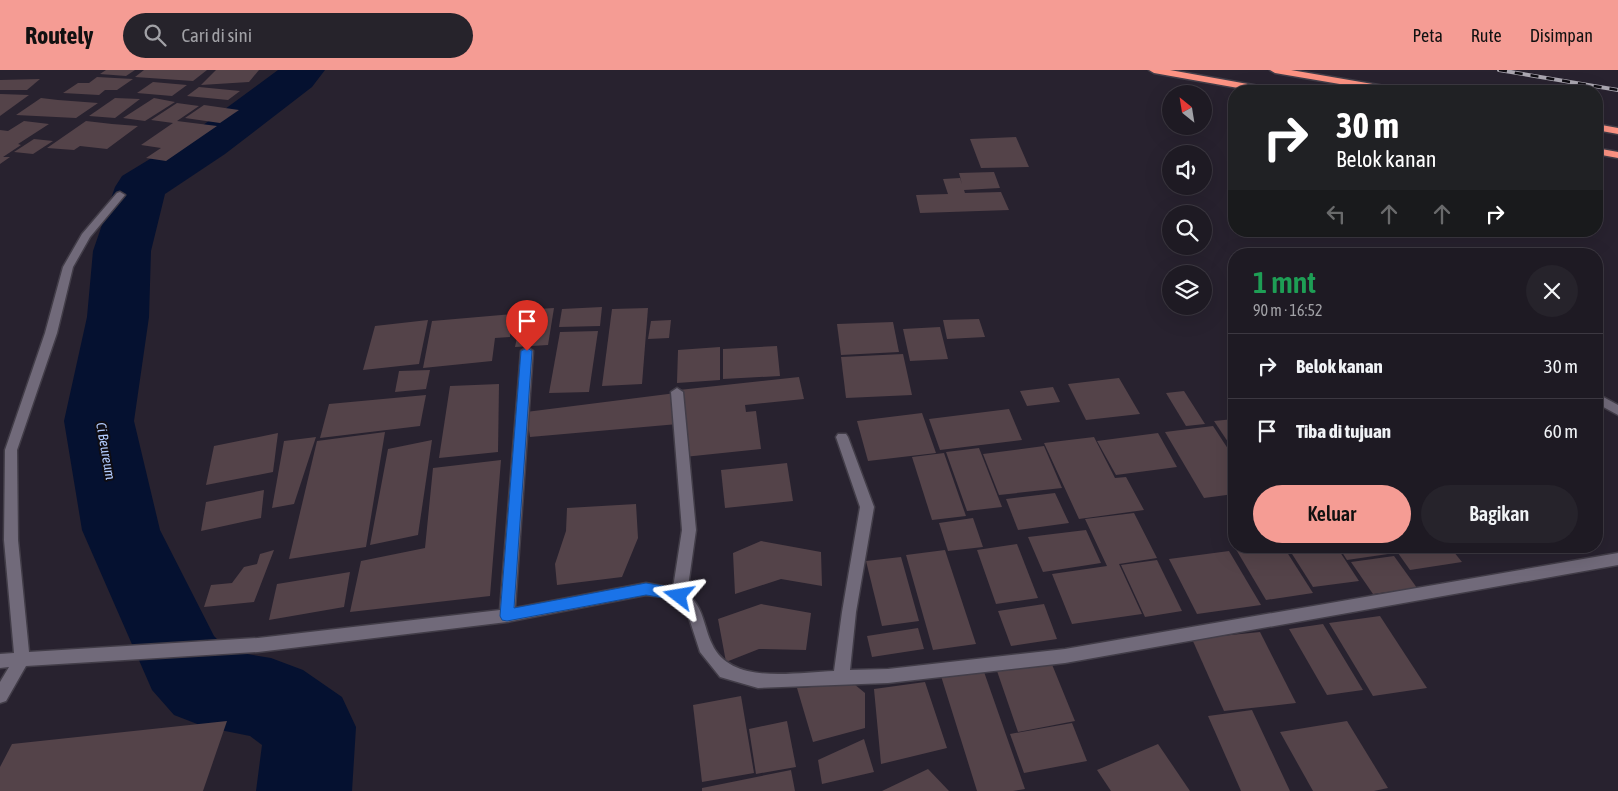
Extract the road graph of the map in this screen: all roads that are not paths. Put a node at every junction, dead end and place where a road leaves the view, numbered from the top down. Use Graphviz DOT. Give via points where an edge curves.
graph roads {
  1 [pos="1154,70"];
  2 [pos="1276,70"];
  3 [pos="1237,85"];
  4 [pos="1362,85"];
  5 [pos="1603,128"];
  6 [pos="1618,131"];
  7 [pos="1603,152"];
  8 [pos="1618,155"];
  9 [pos="120,195"];
  10 [pos="527,351"];
  11 [pos="676,392"];
  12 [pos="1603,401"];
  13 [pos="1618,411"];
  14 [pos="842,438"];
  15 [pos="1618,559"];
  16 [pos="679,596"];
  17 [pos="507,616"];
  18 [pos="22,659"];
  19 [pos="0,662"];
  20 [pos="841,677"];
  21 [pos="0,696"];
  1 -- 3 [label="highway"];
  2 -- 4 [label="highway"];
  5 -- 6 [label="highway"];
  7 -- 8 [label="highway"];
  9 -- 18 [label="street" via="86,236 68,267 52,334 11,450 11,540"];
  10 -- 17 [label="street"];
  11 -- 16 [label="street" via="689,530"];
  12 -- 13 [label="street"];
  14 -- 20 [label="street" via="867,507"];
  15 -- 20 [label="street" via="1065,656 888,676"];
  16 -- 17 [label="street" via="646,589"];
  16 -- 20 [label="street" via="695,613 705,647 726,672 758,681"];
  17 -- 18 [label="street" via="258,645"];
  18 -- 19 [label="street"];
  18 -- 21 [label="street"];
}
